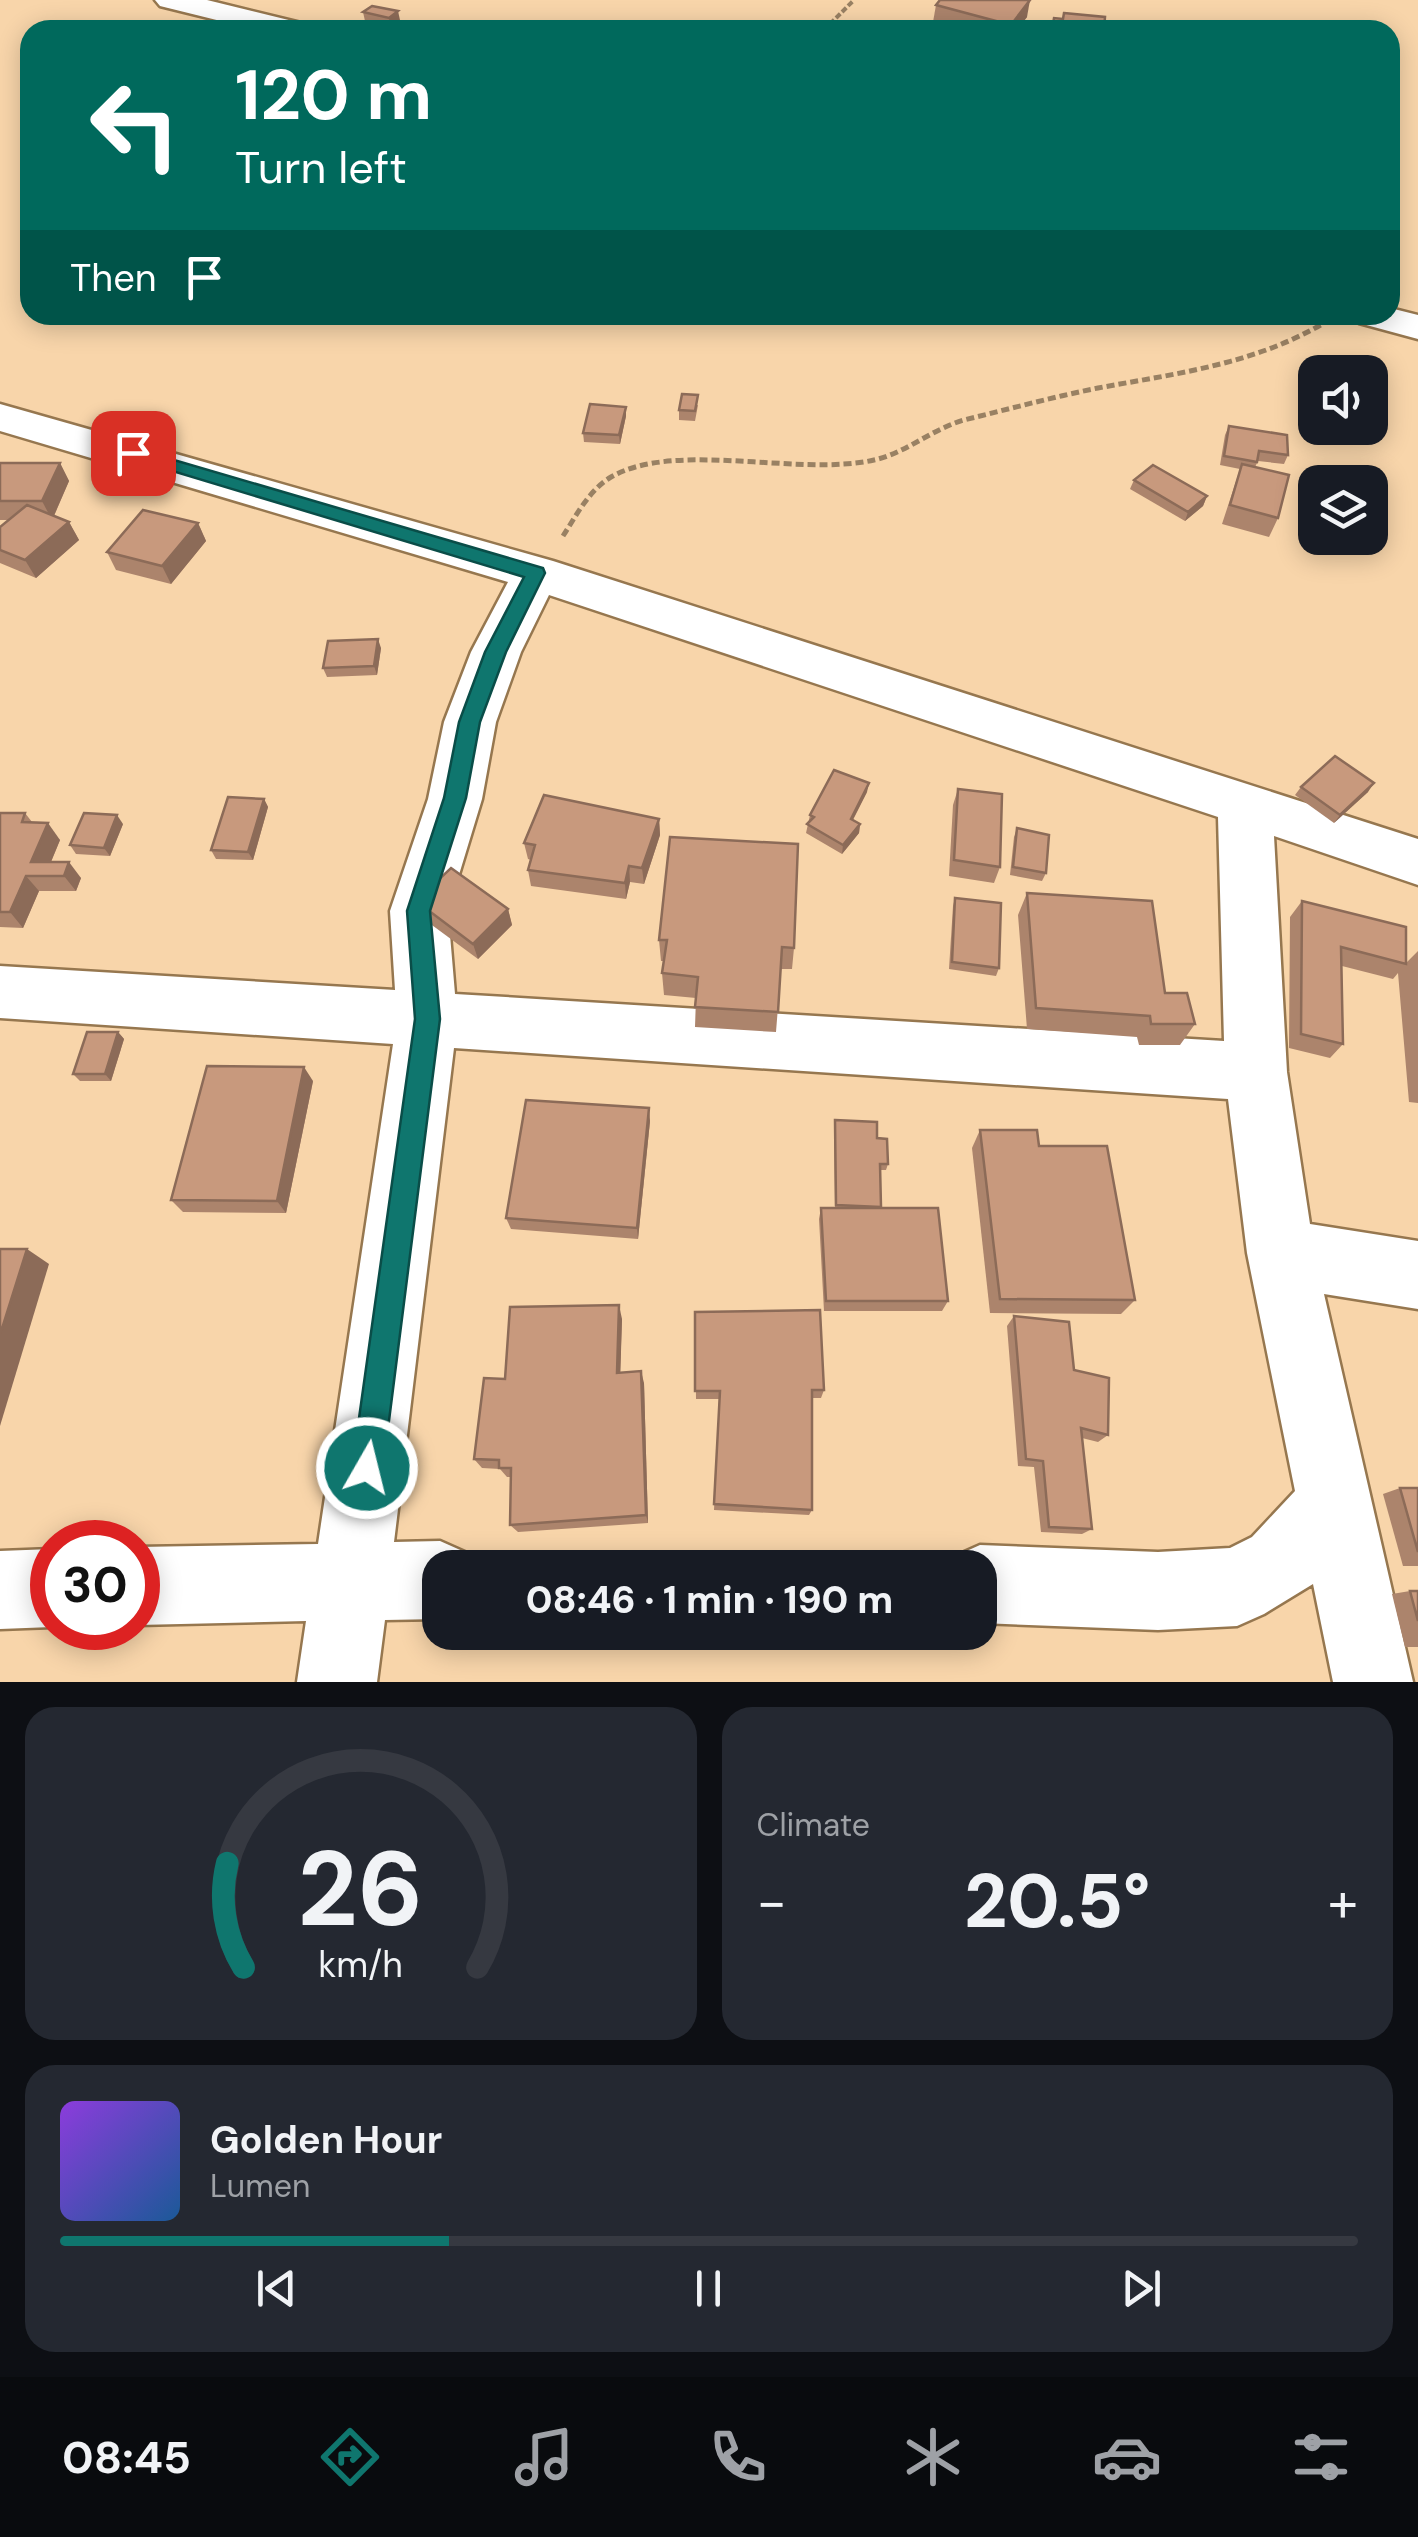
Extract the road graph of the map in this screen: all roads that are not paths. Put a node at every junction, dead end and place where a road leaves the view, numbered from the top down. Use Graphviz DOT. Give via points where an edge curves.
graph roads {
  1 [pos="170,0"];
  2 [pos="253,20"];
  3 [pos="0,418"];
  4 [pos="536,573"];
  5 [pos="1246,804"];
  6 [pos="1418,862"];
  7 [pos="0,992"];
  8 [pos="427,1019"];
  9 [pos="1256,1072"];
  10 [pos="1281,1254"];
  11 [pos="1418,1275"];
  12 [pos="1332,1506"];
  13 [pos="352,1580"];
  14 [pos="422,1580"];
  15 [pos="160,1585"];
  16 [pos="997,1585"];
  17 [pos="30,1589"];
  18 [pos="0,1590"];
  19 [pos="337,1682"];
  20 [pos="1373,1682"];
  1 -- 2 [label="street"];
  3 -- 4 [label="street"];
  4 -- 5 [label="street"];
  4 -- 8 [label="street" via="470,722 455,798 418,911"];
  5 -- 6 [label="street"];
  5 -- 9 [label="street"];
  7 -- 8 [label="street"];
  8 -- 9 [label="street"];
  8 -- 13 [label="street"];
  9 -- 10 [label="street"];
  10 -- 11 [label="street"];
  10 -- 12 [label="street"];
  12 -- 16 [label="street" via="1278,1564 1237,1587"];
  12 -- 20 [label="street"];
  13 -- 14 [label="street"];
  13 -- 15 [label="street"];
  13 -- 19 [label="street"];
  17 -- 18 [label="street"];
}
